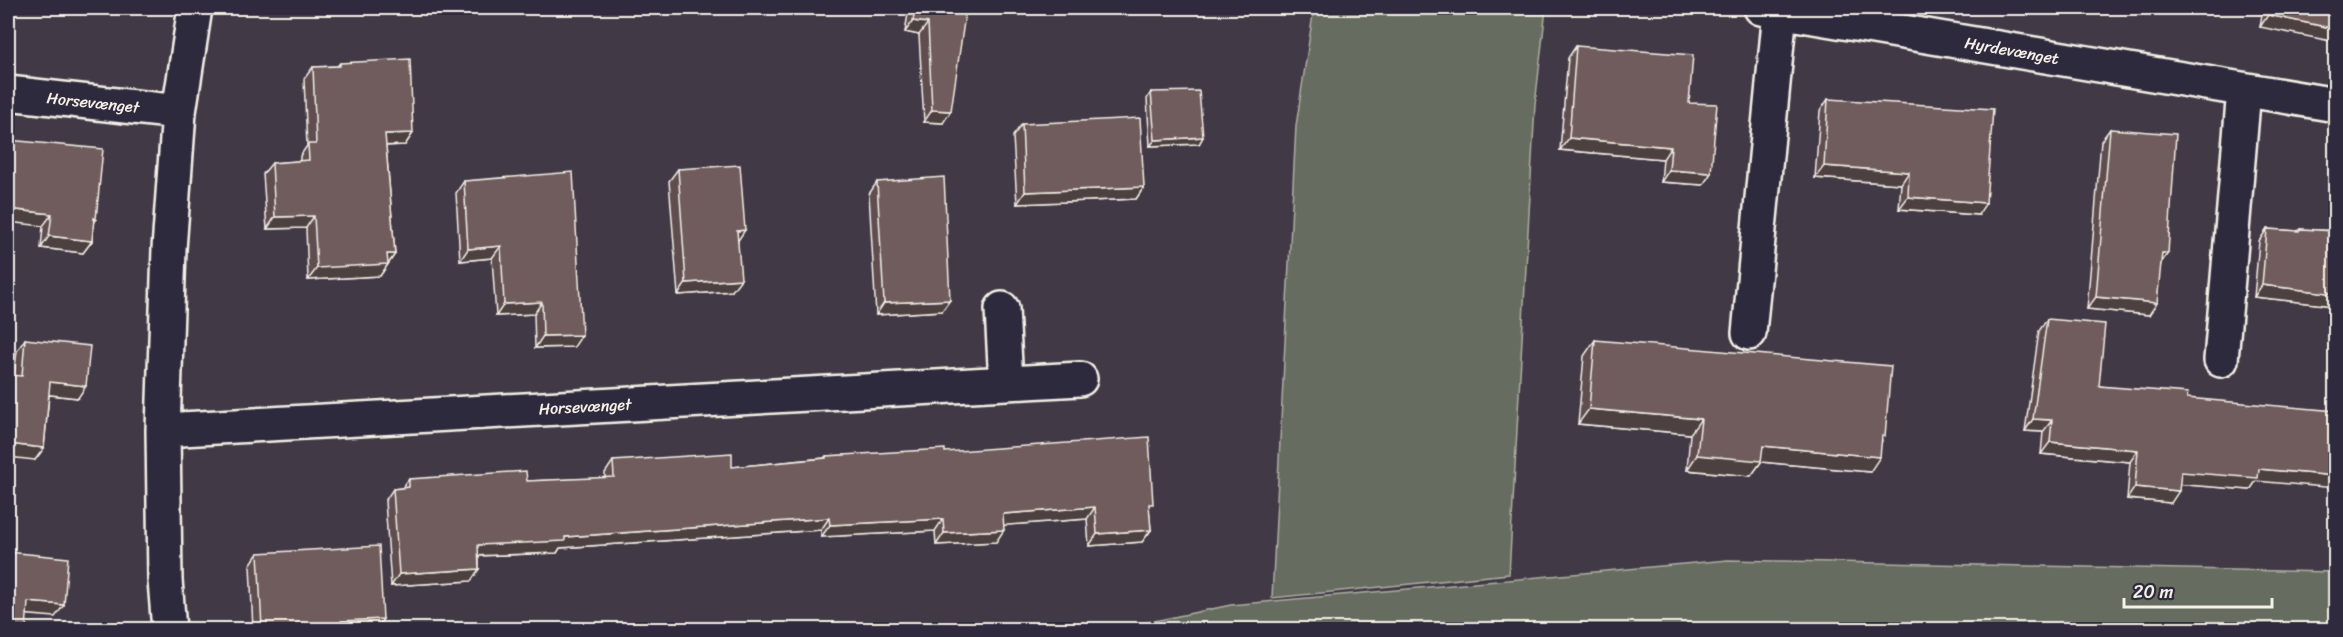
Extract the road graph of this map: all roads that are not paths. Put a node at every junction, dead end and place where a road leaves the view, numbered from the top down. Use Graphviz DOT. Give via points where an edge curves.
graph roads {
  1 [pos="195,8"];
  2 [pos="1771,9"];
  3 [pos="2244,90"];
  4 [pos="8,93"];
  5 [pos="2336,105"];
  6 [pos="179,112"];
  7 [pos="1002,309"];
  8 [pos="1749,333"];
  9 [pos="2221,360"];
  10 [pos="1080,379"];
  11 [pos="1006,383"];
  12 [pos="163,430"];
  13 [pos="168,630"];
  1 -- 6 [label="street"];
  2 -- 3 [label="street, Hyrdevænget"];
  2 -- 8 [label="street, Hyrdevænget"];
  3 -- 5 [label="street, Hyrdevænget"];
  3 -- 9 [label="street"];
  4 -- 6 [label="street, Horsevænget"];
  6 -- 12 [label="street" via="169,249"];
  7 -- 11 [label="street"];
  10 -- 11 [label="street, Horsevænget"];
  11 -- 12 [label="street, Horsevænget"];
  12 -- 13 [label="street"];
}
